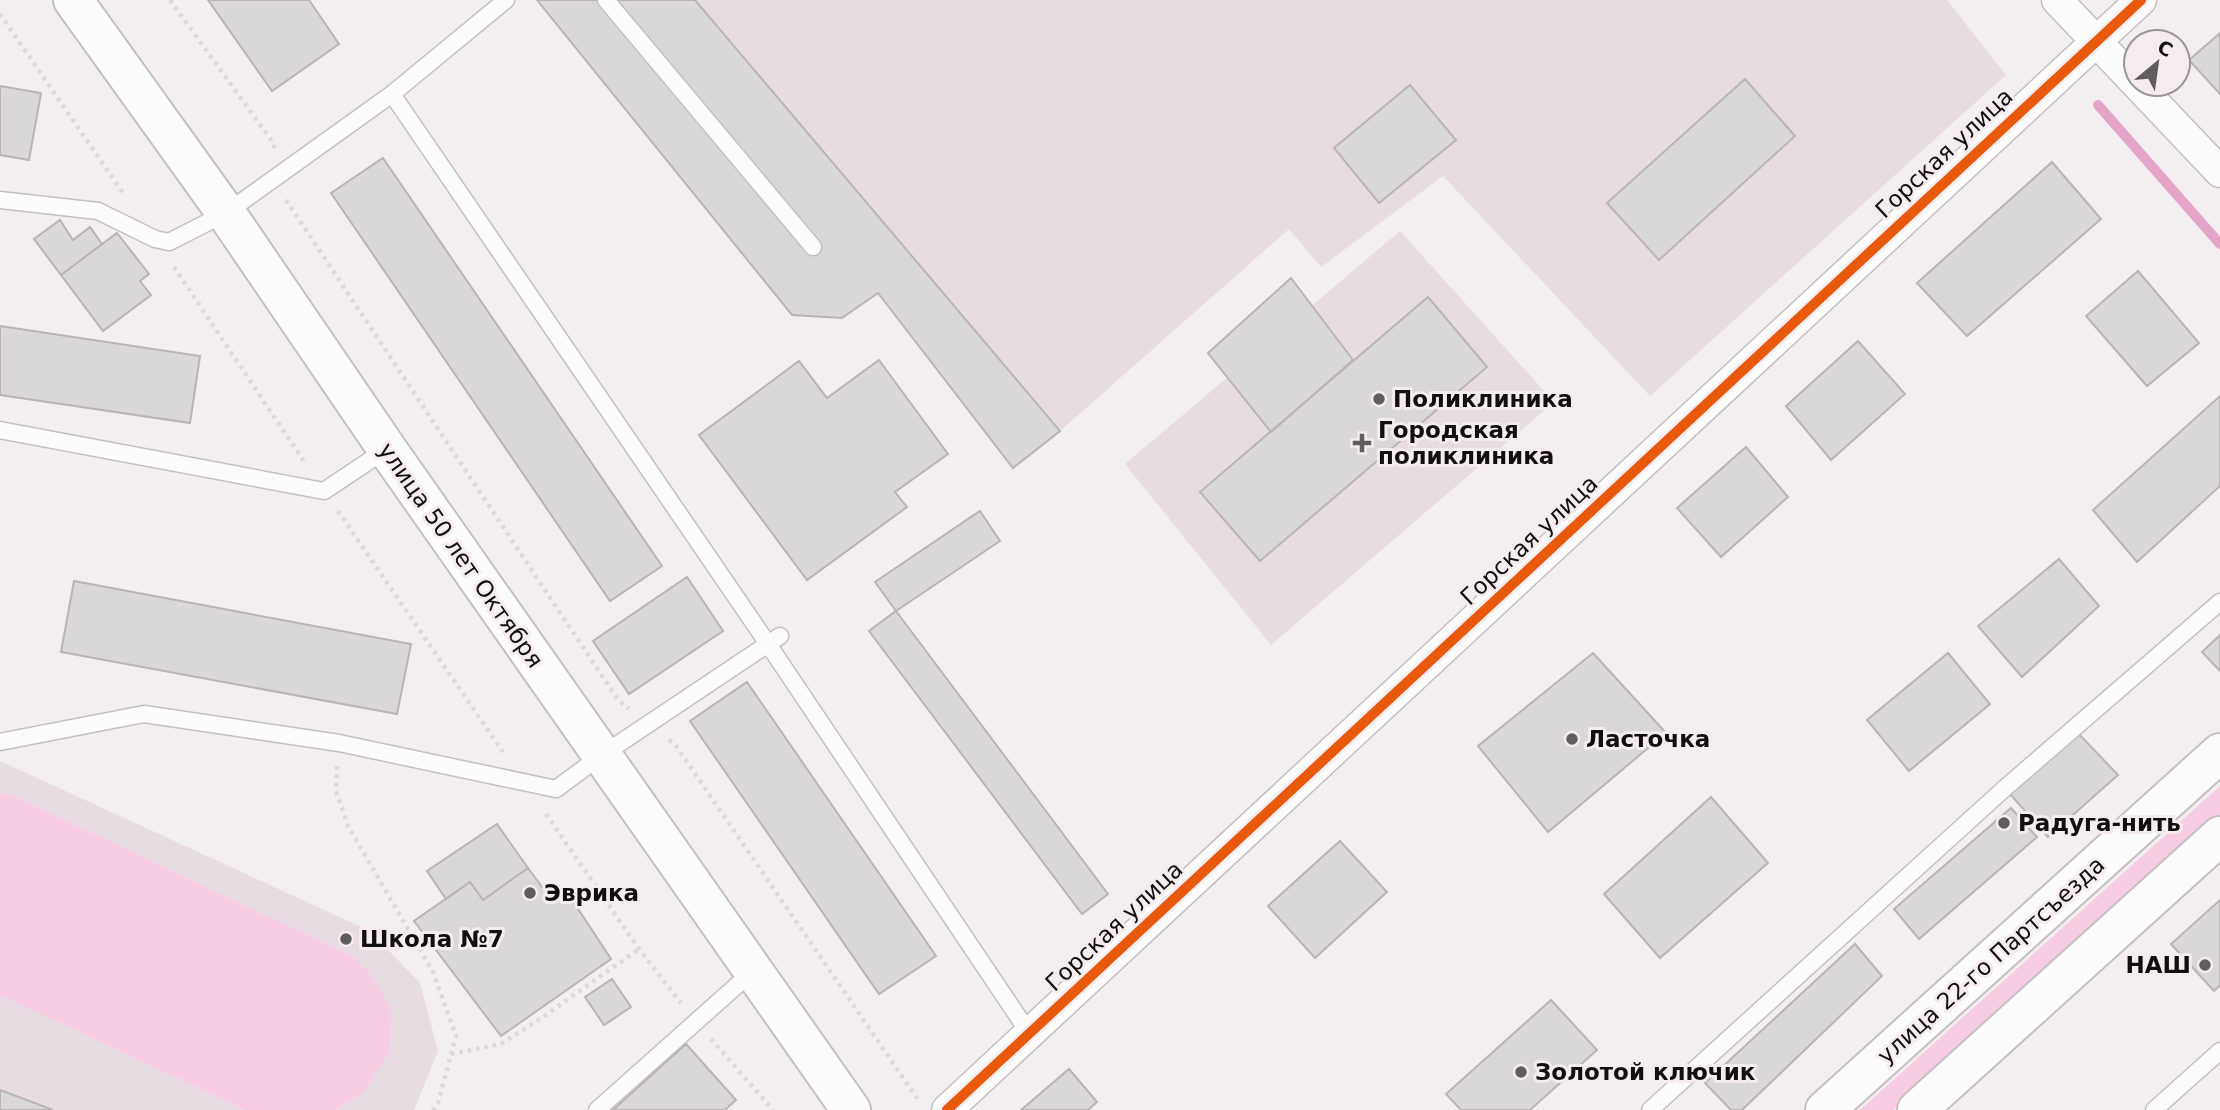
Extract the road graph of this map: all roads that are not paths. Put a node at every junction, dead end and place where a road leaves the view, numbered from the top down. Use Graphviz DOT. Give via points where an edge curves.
graph roads {
  1 [pos="73,0"];
  2 [pos="506,0"];
  3 [pos="606,0"];
  4 [pos="2057,0"];
  5 [pos="2141,0"];
  6 [pos="2095,42"];
  7 [pos="392,94"];
  8 [pos="2220,172"];
  9 [pos="0,200"];
  10 [pos="226,213"];
  11 [pos="813,247"];
  12 [pos="0,430"];
  13 [pos="387,449"];
  14 [pos="2220,601"];
  15 [pos="774,640"];
  16 [pos="0,742"];
  17 [pos="2220,753"];
  18 [pos="602,755"];
  19 [pos="2220,836"];
  20 [pos="753,971"];
  21 [pos="1029,1033"];
  22 [pos="2220,1051"];
  23 [pos="597,1110"];
  24 [pos="851,1110"];
  25 [pos="947,1110"];
  26 [pos="1650,1110"];
  27 [pos="1825,1110"];
  28 [pos="1917,1110"];
  29 [pos="2154,1110"];
  1 -- 10 [label="main road, улица 50 лет Октября"];
  2 -- 7 [label="lane"];
  3 -- 11 [label="lane"];
  4 -- 6 [label="street"];
  5 -- 6 [label="street, Горская улица"];
  6 -- 8 [label="street"];
  6 -- 21 [label="street, Горская улица"];
  7 -- 10 [label="lane"];
  7 -- 15 [label="lane"];
  9 -- 10 [label="lane" via="98,211 169,242"];
  10 -- 13 [label="main road, улица 50 лет Октября"];
  12 -- 13 [label="lane" via="324,491"];
  13 -- 18 [label="main road, улица 50 лет Октября"];
  14 -- 26 [label="lane" via="2005,788"];
  15 -- 18 [label="lane"];
  15 -- 21 [label="lane"];
  16 -- 18 [label="lane" via="144,714 339,743 556,789"];
  17 -- 27 [label="main road, улица 22-го Партсъезда"];
  18 -- 20 [label="main road, улица 50 лет Октября"];
  19 -- 28 [label="main road"];
  20 -- 23 [label="lane"];
  20 -- 24 [label="main road, улица 50 лет Октября"];
  21 -- 25 [label="street, Горская улица"];
  22 -- 29 [label="lane"];
}
